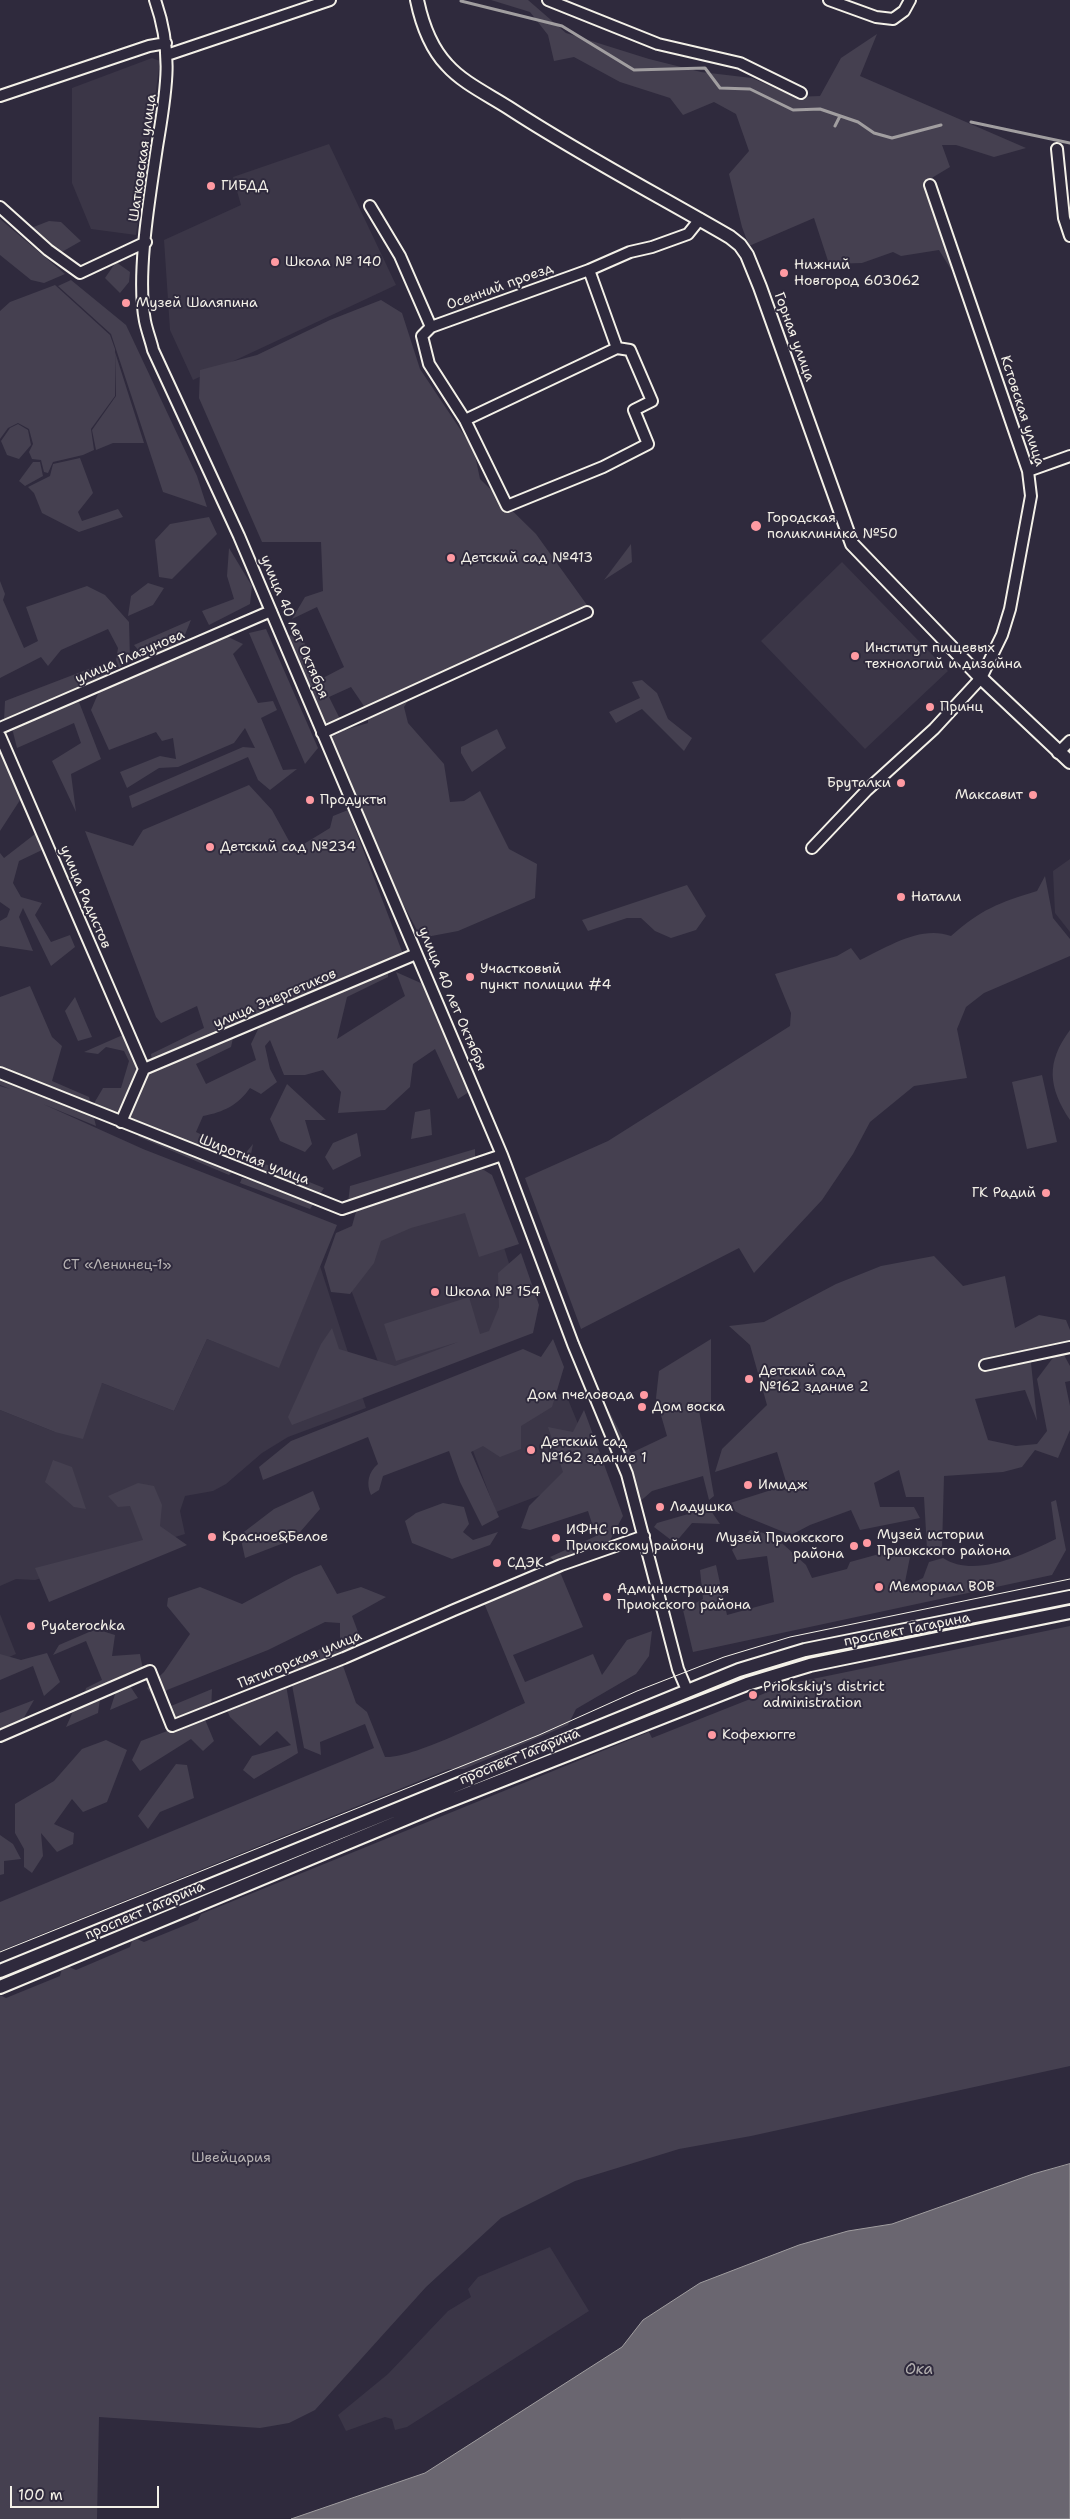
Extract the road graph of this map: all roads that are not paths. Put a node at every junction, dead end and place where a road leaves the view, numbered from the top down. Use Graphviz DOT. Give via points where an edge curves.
graph roads {
  1 [pos="155,0"];
  2 [pos="330,0"];
  3 [pos="417,0"];
  4 [pos="548,0"];
  5 [pos="829,0"];
  6 [pos="910,0"];
  7 [pos="166,43"];
  8 [pos="167,55"];
  9 [pos="801,93"];
  10 [pos="0,96"];
  11 [pos="1057,149"];
  12 [pos="930,185"];
  13 [pos="370,206"];
  14 [pos="0,208"];
  15 [pos="700,219"];
  16 [pos="1070,236"];
  17 [pos="146,242"];
  18 [pos="589,270"];
  19 [pos="145,320"];
  20 [pos="431,327"];
  21 [pos="617,348"];
  22 [pos="464,420"];
  23 [pos="1070,456"];
  24 [pos="1028,471"];
  25 [pos="270,611"];
  26 [pos="587,612"];
  27 [pos="981,678"];
  28 [pos="0,728"];
  29 [pos="322,733"];
  30 [pos="0,736"];
  31 [pos="1070,741"];
  32 [pos="1058,753"];
  33 [pos="1070,762"];
  34 [pos="812,848"];
  35 [pos="416,954"];
  36 [pos="144,1069"];
  37 [pos="0,1073"];
  38 [pos="121,1122"];
  39 [pos="502,1155"];
  40 [pos="1070,1347"];
  41 [pos="985,1365"];
  42 [pos="644,1536"];
  43 [pos="1070,1597"];
  44 [pos="1070,1612"];
  45 [pos="687,1690"];
  46 [pos="693,1705"];
  47 [pos="0,1736"];
  48 [pos="0,1972"];
  49 [pos="0,1987"];
  1 -- 7 [label="street, Шатковская улица"];
  2 -- 8 [label="street"];
  3 -- 15 [label="main road, Горная улица" via="430,39 448,66 564,144"];
  4 -- 9 [label="street" via="658,44 740,63"];
  5 -- 6 [label="street" via="876,17 893,19 904,11"];
  7 -- 8 [label="street, Шатковская улица"];
  7 -- 10 [label="street"];
  8 -- 17 [label="street, Шатковская улица" via="168,81"];
  11 -- 16 [label="street" via="1064,218"];
  12 -- 24 [label="street, Кстовская улица"];
  13 -- 20 [label="street" via="400,256"];
  14 -- 17 [label="street" via="80,273"];
  15 -- 18 [label="street, Осенний проезд" via="688,234 630,252"];
  15 -- 27 [label="main road, Горная улица" via="730,236 747,255 852,544"];
  17 -- 19 [label="street, Шатковская улица" via="142,291"];
  18 -- 20 [label="street, Осенний проезд"];
  18 -- 21 [label="street"];
  19 -- 25 [label="street, улица 40 лет Октября" via="153,350"];
  20 -- 22 [label="street" via="422,336 429,364"];
  21 -- 22 [label="street"];
  21 -- 22 [label="street" via="630,350 652,401 634,410 648,444 603,467 508,506"];
  23 -- 24 [label="street"];
  24 -- 27 [label="street, Кстовская улица" via="1031,496 1010,609 1002,635"];
  25 -- 28 [label="street, улица Глазунова"];
  25 -- 29 [label="street, улица 40 лет Октября"];
  26 -- 29 [label="street"];
  27 -- 32 [label="main road, Горная улица"];
  27 -- 34 [label="street, Кстовская улица" via="934,729 867,790"];
  29 -- 35 [label="street, улица 40 лет Октября"];
  30 -- 36 [label="street, улица Радистов"];
  31 -- 32 [label="street"];
  32 -- 33 [label="main road, Горная улица"];
  35 -- 36 [label="street, улица Энергетиков"];
  35 -- 39 [label="street, улица 40 лет Октября"];
  36 -- 38 [label="street"];
  37 -- 38 [label="street, Широтная улица"];
  38 -- 39 [label="street, Широтная улица" via="342,1209"];
  39 -- 42 [label="street, улица 40 лет Октября" via="573,1344 627,1474"];
  40 -- 41 [label="street"];
  42 -- 45 [label="street, улица 40 лет Октября" via="678,1669"];
  42 -- 47 [label="street, Пятигорская улица" via="562,1565 344,1658 172,1726 150,1671"];
  43 -- 45 [label="main road, проспект Гагарина" via="805,1650"];
  44 -- 46 [label="main road, проспект Гагарина" via="810,1665"];
  45 -- 46 [label="main road, улица 40 лет Октября"];
  45 -- 48 [label="main road, проспект Гагарина"];
  46 -- 49 [label="main road, проспект Гагарина" via="436,1806"];
}
